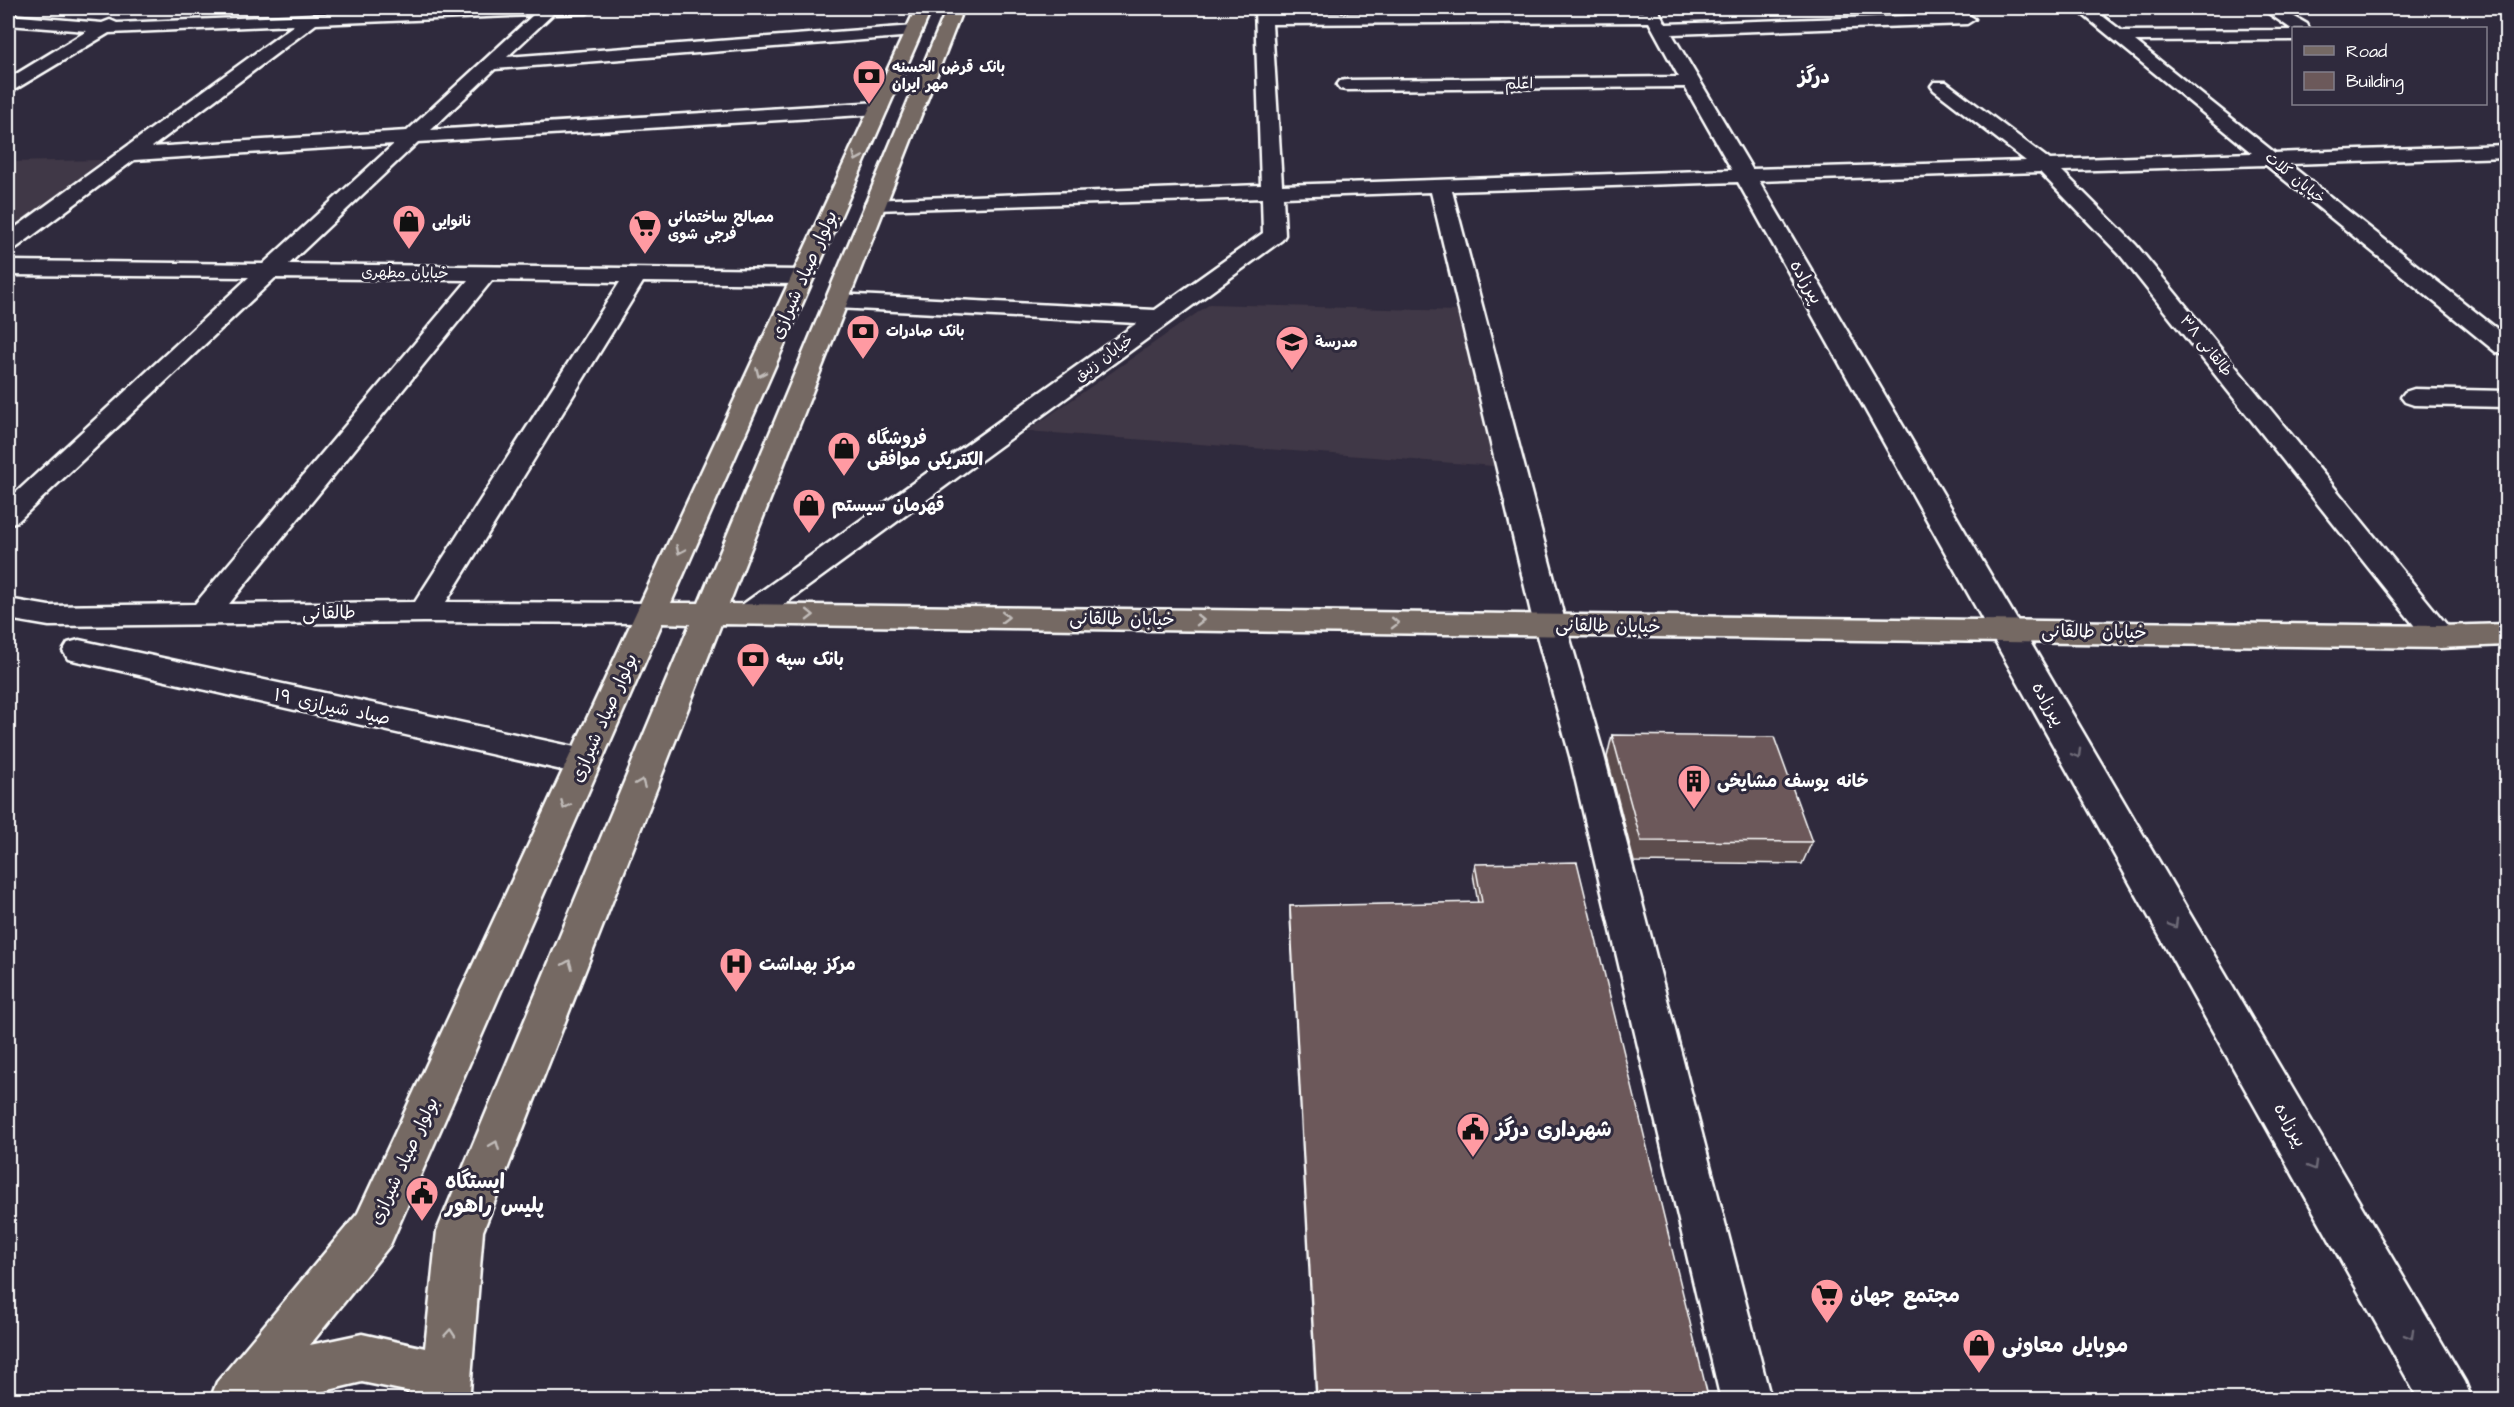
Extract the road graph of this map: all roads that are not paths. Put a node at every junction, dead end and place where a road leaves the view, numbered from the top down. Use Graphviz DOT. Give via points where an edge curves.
graph roads {
  1 [pos="140,8"];
  2 [pos="328,8"];
  3 [pos="549,8"];
  4 [pos="587,8"];
  5 [pos="955,8"];
  6 [pos="2083,8"];
  7 [pos="2269,8"];
  8 [pos="1264,13"];
  9 [pos="1955,15"];
  10 [pos="1655,18"];
  11 [pos="919,19"];
  12 [pos="8,20"];
  13 [pos="312,20"];
  14 [pos="2299,27"];
  15 [pos="106,28"];
  16 [pos="2292,35"];
  17 [pos="2118,36"];
  18 [pos="489,64"];
  19 [pos="1692,82"];
  20 [pos="8,86"];
  21 [pos="1346,86"];
  22 [pos="1940,86"];
  23 [pos="879,108"];
  24 [pos="412,136"];
  25 [pos="2506,151"];
  26 [pos="128,154"];
  27 [pos="2271,159"];
  28 [pos="2044,165"];
  29 [pos="1746,177"];
  30 [pos="1440,186"];
  31 [pos="1272,192"];
  32 [pos="875,204"];
  33 [pos="8,243"];
  34 [pos="8,268"];
  35 [pos="268,271"];
  36 [pos="484,273"];
  37 [pos="636,275"];
  38 [pos="803,277"];
  39 [pos="836,301"];
  40 [pos="1161,317"];
  41 [pos="2506,348"];
  42 [pos="2414,396"];
  43 [pos="2506,399"];
  44 [pos="8,514"];
  45 [pos="8,609"];
  46 [pos="424,612"];
  47 [pos="651,613"];
  48 [pos="204,614"];
  49 [pos="710,614"];
  50 [pos="750,614"];
  51 [pos="1550,625"];
  52 [pos="2006,631"];
  53 [pos="2506,636"];
  54 [pos="2440,637"];
  55 [pos="79,651"];
  56 [pos="585,762"];
  57 [pos="446,1395"];
  58 [pos="235,1400"];
  59 [pos="249,1400"];
  60 [pos="1746,1400"];
  61 [pos="2447,1400"];
  1 -- 15 [label="street"];
  2 -- 13 [label="street"];
  3 -- 4 [label="street"];
  3 -- 13 [label="street"];
  3 -- 18 [label="street"];
  5 -- 32 [label="main road, بولوار صیاد شیرازی"];
  6 -- 17 [label="street, خیابان کلات"];
  7 -- 14 [label="street"];
  8 -- 10 [label="street"];
  8 -- 31 [label="street, خیابان زنبق"];
  9 -- 10 [label="street"];
  10 -- 19 [label="street, پیرزاده"];
  11 -- 18 [label="street"];
  11 -- 23 [label="main road, بولوار صیاد شیرازی"];
  12 -- 15 [label="street"];
  13 -- 15 [label="street"];
  13 -- 26 [label="street"];
  15 -- 20 [label="street"];
  16 -- 17 [label="street"];
  17 -- 27 [label="street, خیابان کلات"];
  18 -- 24 [label="street"];
  19 -- 21 [label="street, اعلم"];
  19 -- 29 [label="street, پیرزاده"];
  22 -- 28 [label="street, طالقانی ۳۸"];
  23 -- 24 [label="street"];
  23 -- 38 [label="main road, بولوار صیاد شیرازی, one-way"];
  24 -- 26 [label="street"];
  24 -- 35 [label="street"];
  25 -- 27 [label="street"];
  26 -- 33 [label="street"];
  27 -- 28 [label="street"];
  27 -- 41 [label="street, خیابان کلات"];
  28 -- 29 [label="street"];
  28 -- 54 [label="street, طالقانی ۳۸" via="2128,250"];
  29 -- 30 [label="street"];
  29 -- 52 [label="street, پیرزاده"];
  30 -- 31 [label="street"];
  30 -- 51 [label="street"];
  31 -- 32 [label="street"];
  31 -- 40 [label="street, خیابان زنبق" via="1274,235"];
  32 -- 39 [label="main road, بولوار صیاد شیرازی"];
  34 -- 35 [label="street, خیابان مطهری"];
  35 -- 36 [label="street, خیابان مطهری"];
  35 -- 44 [label="street"];
  36 -- 37 [label="street, خیابان مطهری"];
  36 -- 48 [label="street"];
  37 -- 38 [label="street, خیابان مطهری"];
  37 -- 46 [label="street"];
  38 -- 47 [label="main road, بولوار صیاد شیرازی, one-way"];
  39 -- 40 [label="street"];
  39 -- 49 [label="main road, بولوار صیاد شیرازی"];
  40 -- 50 [label="street, خیابان زنبق"];
  42 -- 43 [label="street"];
  45 -- 48 [label="street, طالقانی" via="49,616"];
  46 -- 47 [label="street, طالقانی"];
  46 -- 48 [label="street, طالقانی"];
  47 -- 49 [label="main road, خیابان طالقانی"];
  47 -- 56 [label="main road, بولوار صیاد شیرازی"];
  49 -- 50 [label="main road, خیابان طالقانی"];
  57 -- 49 [label="main road, بولوار صیاد شیرازی, one-way" via="460,1231"];
  50 -- 51 [label="main road, خیابان طالقانی, one-way"];
  51 -- 52 [label="main road, خیابان طالقانی"];
  51 -- 60 [label="street" via="1587,756"];
  52 -- 54 [label="main road, خیابان طالقانی"];
  52 -- 61 [label="street, پیرزاده, one-way"];
  53 -- 54 [label="main road, خیابان طالقانی"];
  55 -- 56 [label="street, صیاد شیرازی ۱۹"];
  56 -- 58 [label="main road, بولوار صیاد شیرازی, one-way" via="374,1229"];
  57 -- 59 [label="main road" via="417,1369 362,1358 295,1373"];
}
